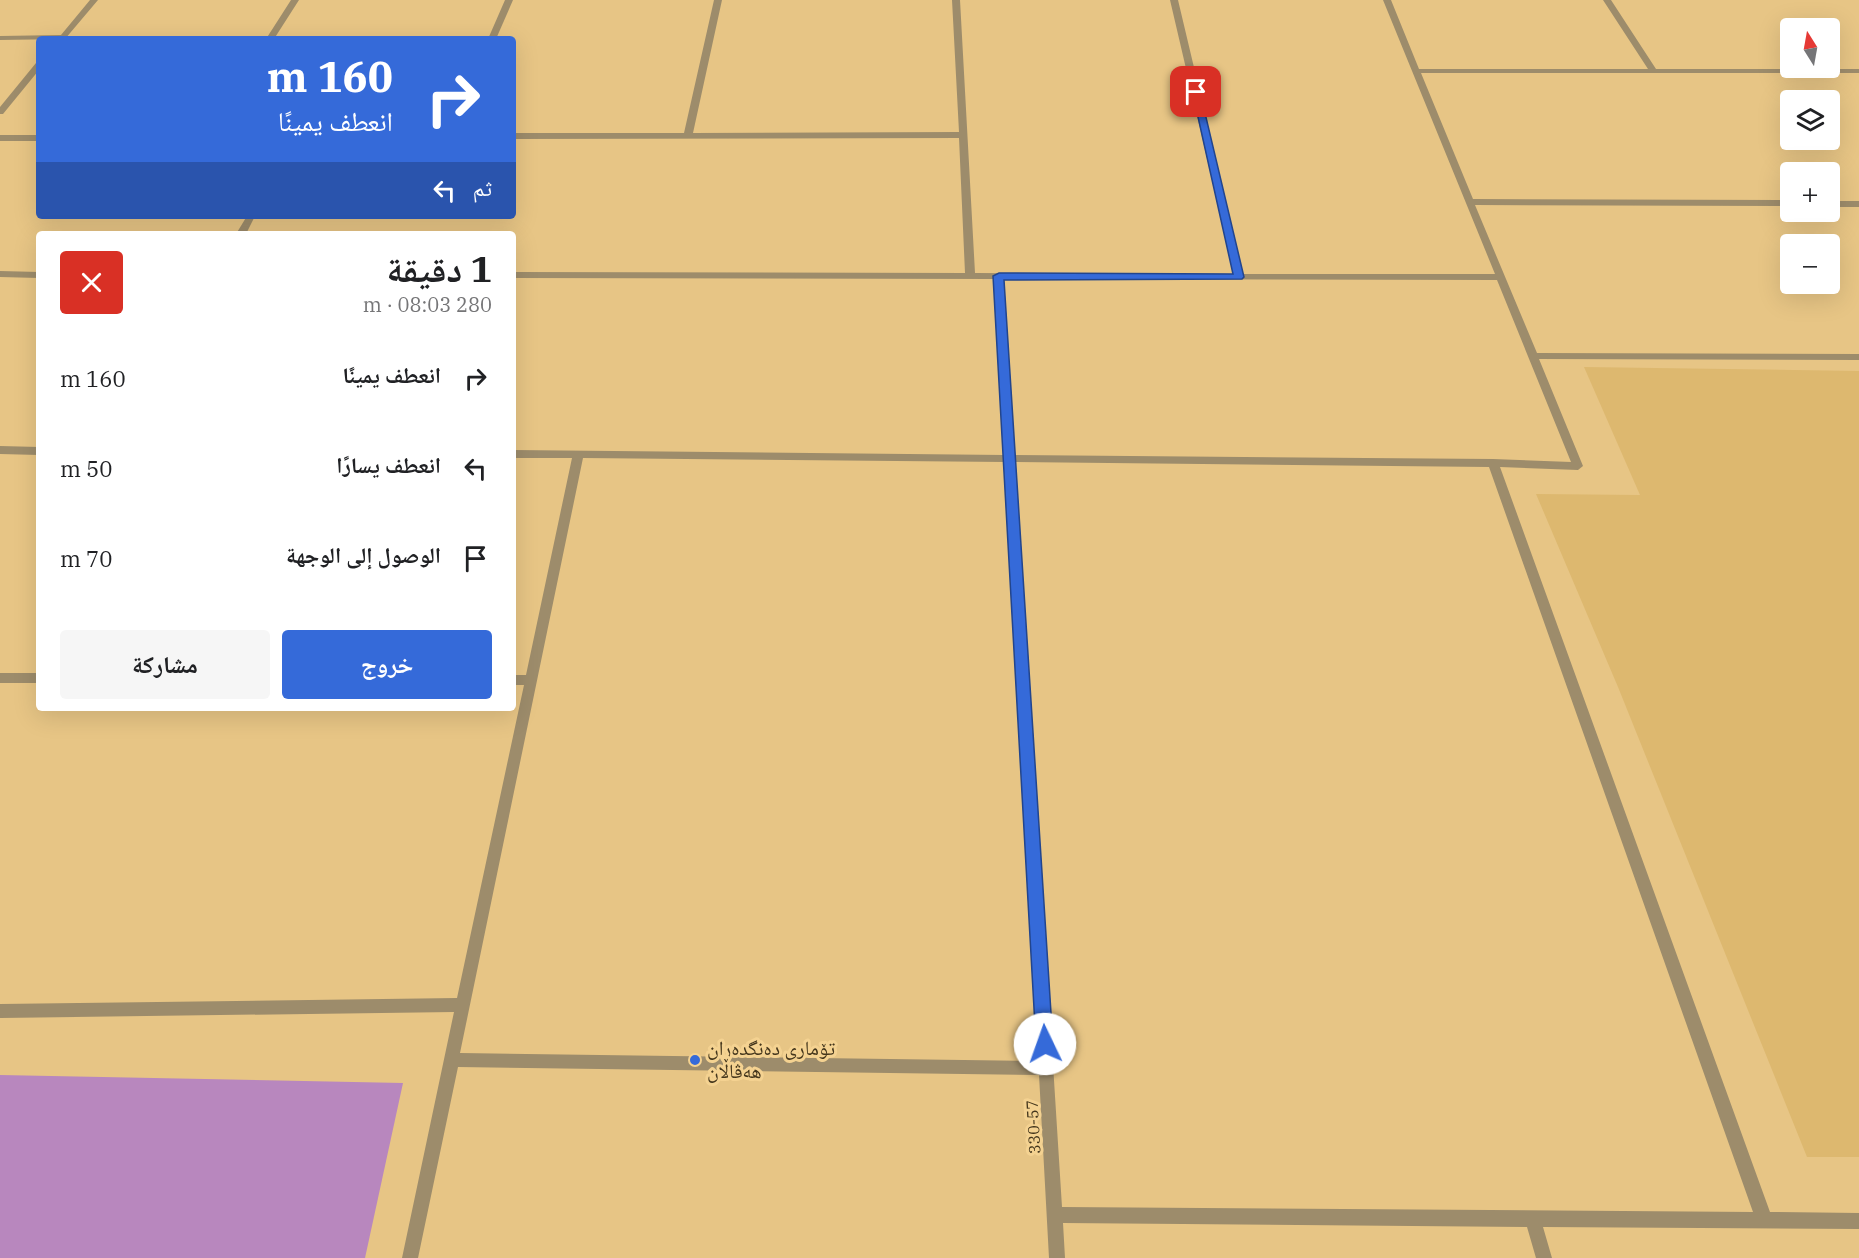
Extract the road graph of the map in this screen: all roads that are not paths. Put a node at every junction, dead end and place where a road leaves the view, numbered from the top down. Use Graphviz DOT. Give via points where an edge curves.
graph roads {
  1 [pos="94,0"];
  2 [pos="295,0"];
  3 [pos="509,0"];
  4 [pos="718,0"];
  5 [pos="956,0"];
  6 [pos="1174,0"];
  7 [pos="1388,0"];
  8 [pos="1607,0"];
  9 [pos="64,36"];
  10 [pos="272,36"];
  11 [pos="493,36"];
  12 [pos="0,38"];
  13 [pos="36,38"];
  14 [pos="36,69"];
  15 [pos="1416,71"];
  16 [pos="1654,71"];
  17 [pos="1859,71"];
  18 [pos="0,112"];
  19 [pos="963,135"];
  20 [pos="516,136"];
  21 [pos="688,136"];
  22 [pos="0,138"];
  23 [pos="36,138"];
  24 [pos="1470,202"];
  25 [pos="1780,203"];
  26 [pos="1840,204"];
  27 [pos="1859,204"];
  28 [pos="0,274"];
  29 [pos="36,274"];
  30 [pos="516,276"];
  31 [pos="970,276"];
  32 [pos="999,276"];
  33 [pos="1239,277"];
  34 [pos="1501,277"];
  35 [pos="1533,356"];
  36 [pos="1859,357"];
  37 [pos="0,450"];
  38 [pos="36,451"];
  39 [pos="516,454"];
  40 [pos="578,455"];
  41 [pos="1009,459"];
  42 [pos="1493,463"];
  43 [pos="0,678"];
  44 [pos="36,678"];
  45 [pos="516,680"];
  46 [pos="530,680"];
  47 [pos="462,1005"];
  48 [pos="0,1011"];
  49 [pos="451,1060"];
  50 [pos="1046,1068"];
  51 [pos="1055,1215"];
  52 [pos="1764,1219"];
  53 [pos="1533,1220"];
  54 [pos="1859,1221"];
  55 [pos="410,1258"];
  56 [pos="1057,1258"];
  57 [pos="1544,1258"];
  1 -- 9 [label="street"];
  2 -- 10 [label="street"];
  3 -- 11 [label="street"];
  4 -- 21 [label="street"];
  5 -- 19 [label="street"];
  6 -- 33 [label="street"];
  7 -- 15 [label="street"];
  8 -- 16 [label="street"];
  12 -- 13 [label="street"];
  14 -- 18 [label="street"];
  15 -- 16 [label="street"];
  15 -- 24 [label="street"];
  16 -- 17 [label="street"];
  19 -- 21 [label="street"];
  19 -- 31 [label="street"];
  20 -- 21 [label="street"];
  22 -- 23 [label="street"];
  24 -- 25 [label="street"];
  24 -- 34 [label="street"];
  26 -- 27 [label="street"];
  28 -- 29 [label="street"];
  30 -- 31 [label="street"];
  31 -- 32 [label="street"];
  32 -- 33 [label="street"];
  32 -- 41 [label="street, 330-57"];
  33 -- 34 [label="street"];
  34 -- 35 [label="street"];
  35 -- 36 [label="street"];
  35 -- 42 [label="street" via="1578,466"];
  37 -- 38 [label="street"];
  39 -- 40 [label="street"];
  40 -- 41 [label="street"];
  40 -- 46 [label="street"];
  41 -- 42 [label="street"];
  41 -- 50 [label="street, 330-57"];
  42 -- 52 [label="street"];
  43 -- 44 [label="street"];
  45 -- 46 [label="street"];
  46 -- 47 [label="street"];
  47 -- 48 [label="street"];
  47 -- 49 [label="street"];
  49 -- 50 [label="street"];
  49 -- 55 [label="street"];
  50 -- 51 [label="street, 330-57"];
  51 -- 53 [label="street"];
  51 -- 56 [label="street, 330-57"];
  52 -- 53 [label="street"];
  52 -- 54 [label="street"];
  53 -- 57 [label="street"];
}
